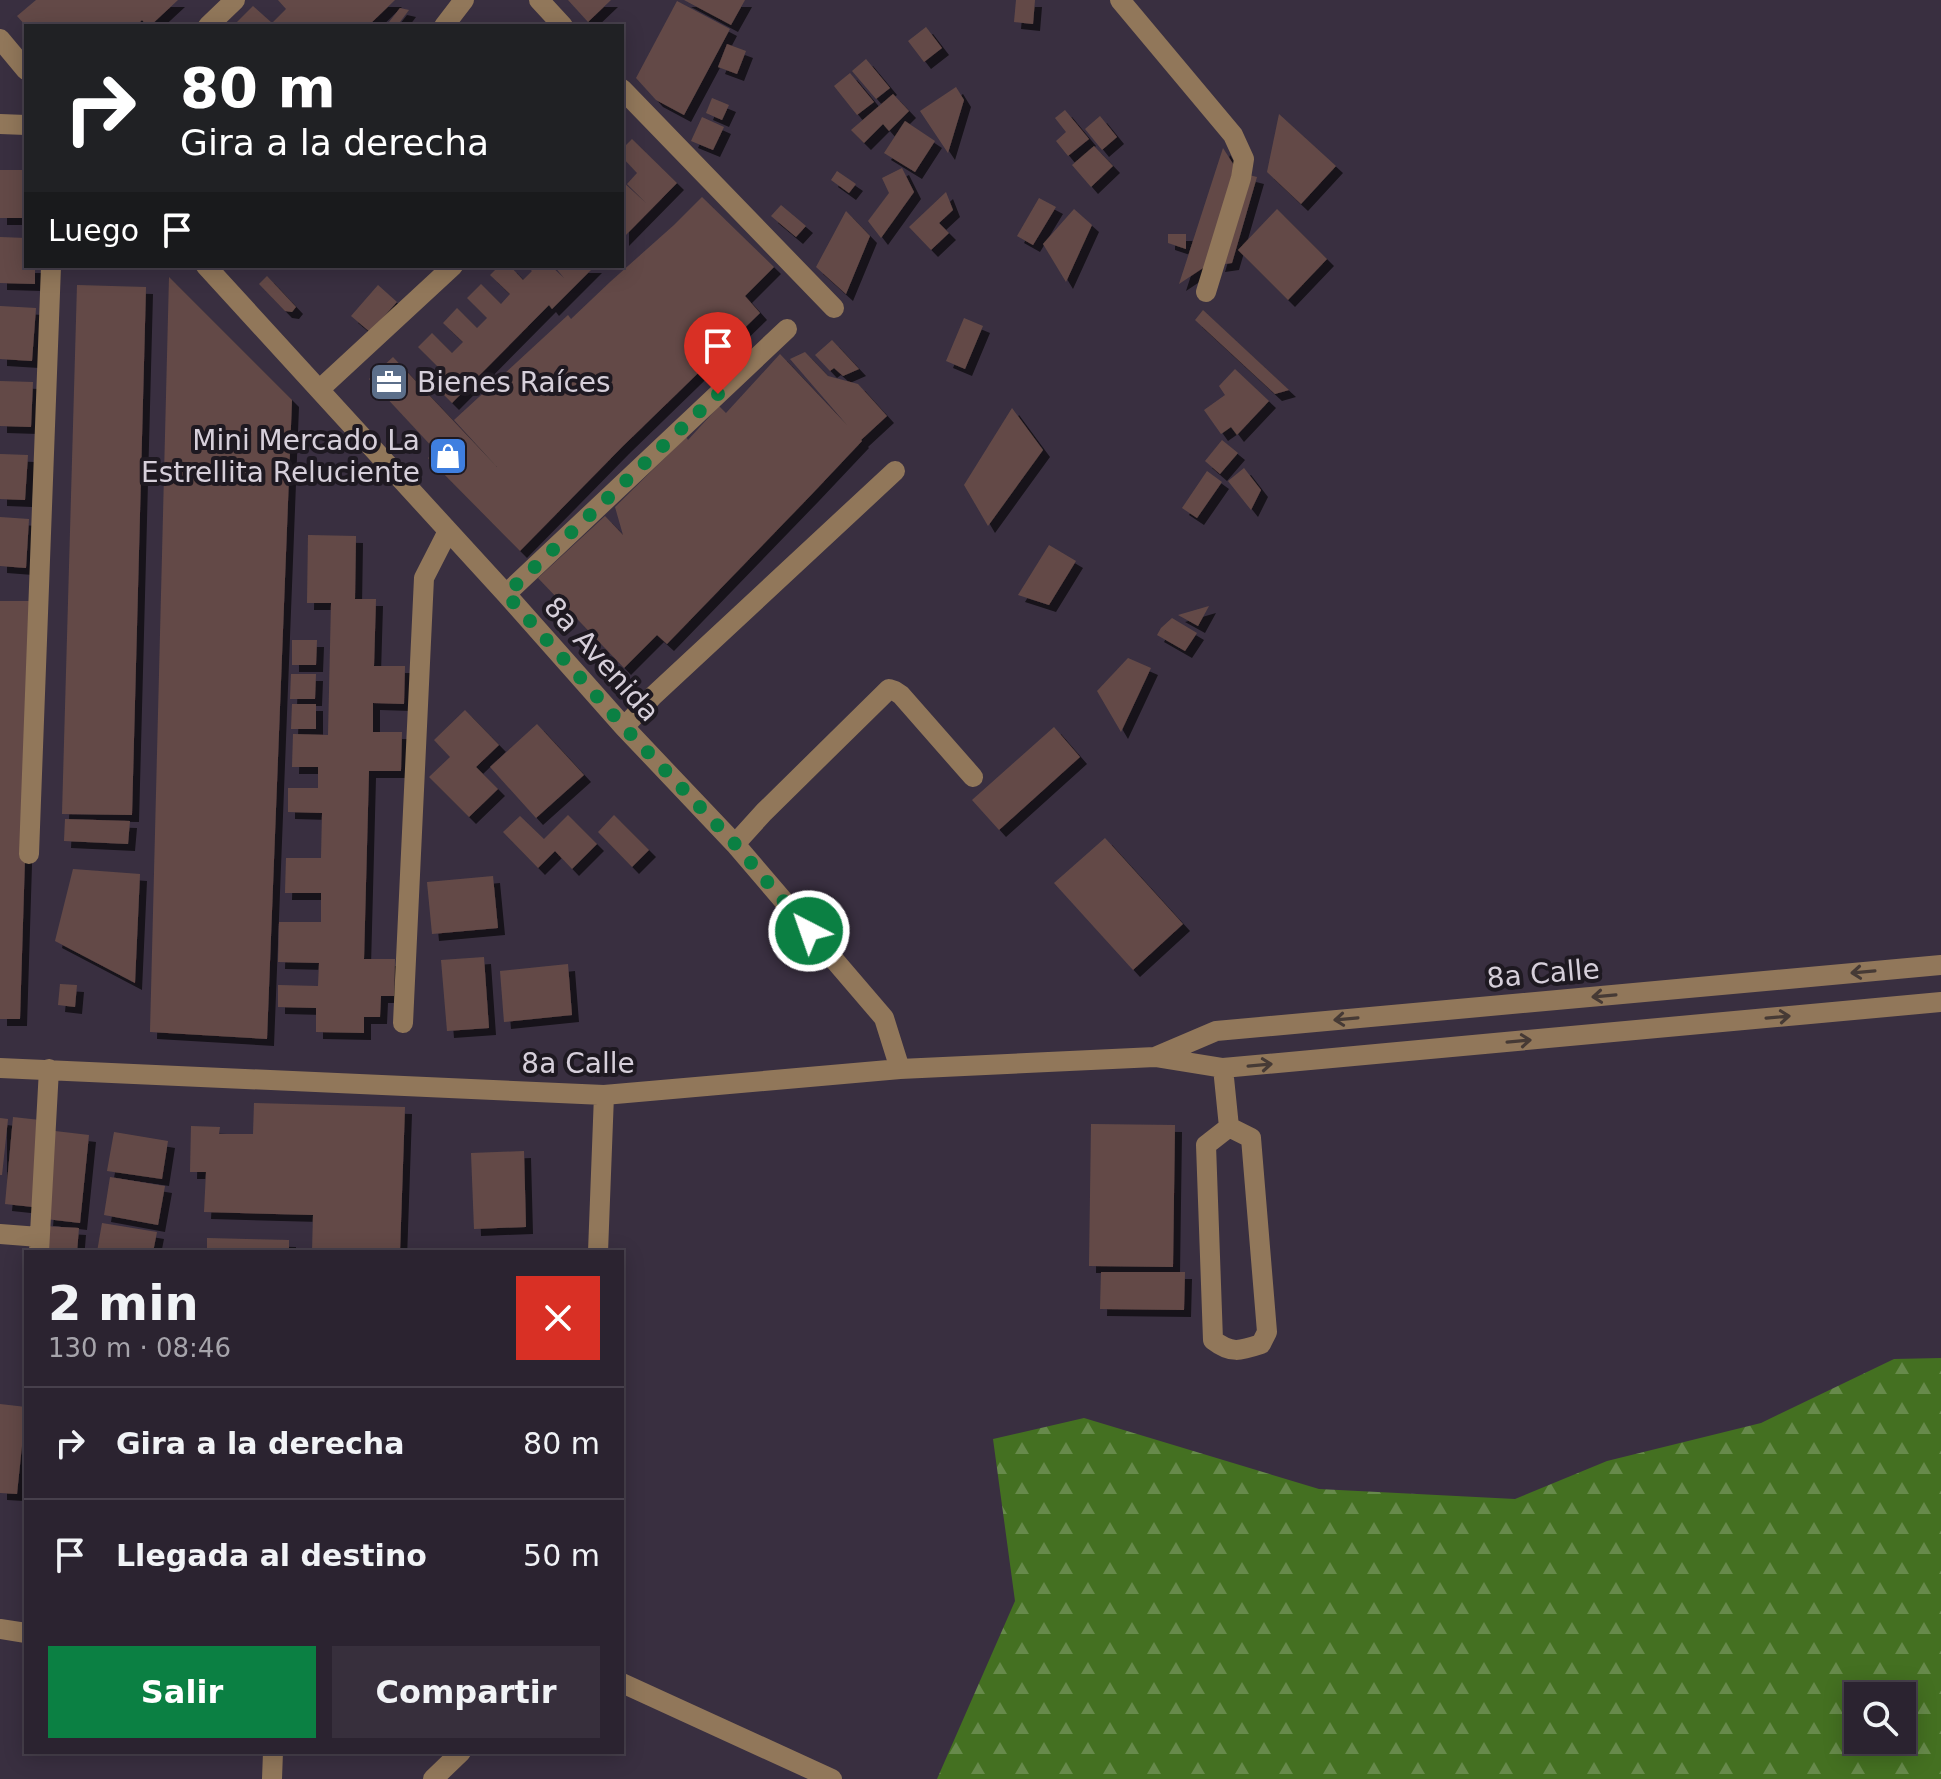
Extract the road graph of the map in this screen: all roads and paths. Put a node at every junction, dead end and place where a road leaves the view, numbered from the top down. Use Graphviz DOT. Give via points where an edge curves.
graph roads {
  1 [pos="235,0"];
  2 [pos="464,0"];
  3 [pos="539,0"];
  4 [pos="1120,0"];
  5 [pos="210,24"];
  6 [pos="446,24"];
  7 [pos="561,24"];
  8 [pos="0,39"];
  9 [pos="24,68"];
  10 [pos="624,91"];
  11 [pos="0,124"];
  12 [pos="24,125"];
  13 [pos="51,268"];
  14 [pos="208,268"];
  15 [pos="451,268"];
  16 [pos="1206,292"];
  17 [pos="834,308"];
  18 [pos="787,329"];
  19 [pos="320,389"];
  20 [pos="895,471"];
  21 [pos="448,531"];
  22 [pos="506,594"];
  23 [pos="624,727"];
  24 [pos="973,777"];
  25 [pos="735,844"];
  26 [pos="29,854"];
  27 [pos="1941,965"];
  28 [pos="1941,1002"];
  29 [pos="403,1023"];
  30 [pos="1155,1057"];
  31 [pos="0,1068"];
  32 [pos="1223,1068"];
  33 [pos="49,1069"];
  34 [pos="900,1069"];
  35 [pos="604,1095"];
  36 [pos="1229,1127"];
  37 [pos="0,1234"];
  38 [pos="39,1245"];
  39 [pos="598,1250"];
  40 [pos="0,1629"];
  41 [pos="24,1633"];
  42 [pos="624,1684"];
  43 [pos="273,1754"];
  44 [pos="459,1754"];
  45 [pos="272,1779"];
  46 [pos="433,1779"];
  47 [pos="832,1779"];
  1 -- 5 [label="street"];
  2 -- 6 [label="street"];
  3 -- 7 [label="street"];
  4 -- 16 [label="street" via="1233,135 1244,159"];
  8 -- 9 [label="street"];
  10 -- 17 [label="street"];
  11 -- 12 [label="street"];
  13 -- 26 [label="street"];
  14 -- 19 [label="street, 8a Avenida"];
  15 -- 19 [label="street"];
  18 -- 22 [label="street"];
  19 -- 21 [label="street, 8a Avenida"];
  20 -- 23 [label="street"];
  21 -- 22 [label="street, 8a Avenida"];
  21 -- 29 [label="street" via="424,578"];
  22 -- 23 [label="street, 8a Avenida"];
  23 -- 25 [label="street, 8a Avenida"];
  24 -- 25 [label="street" via="901,695 889,689"];
  25 -- 34 [label="street, 8a Avenida" via="884,1018"];
  27 -- 30 [label="street, 8a Calle, one-way" via="1216,1031"];
  32 -- 28 [label="street, 8a Calle, one-way"];
  30 -- 32 [label="street, 8a Calle"];
  30 -- 34 [label="street, 8a Calle"];
  31 -- 33 [label="street, 8a Calle"];
  32 -- 36 [label="street"];
  33 -- 35 [label="street, 8a Calle"];
  33 -- 38 [label="street"];
  34 -- 35 [label="street, 8a Calle"];
  35 -- 39 [label="street"];
  36 -- 36 [label="street" via="1206,1145 1213,1340 1225,1349 1243,1350 1261,1344 1267,1332 1251,1138"];
  37 -- 38 [label="street"];
  40 -- 41 [label="street"];
  42 -- 47 [label="street"];
  43 -- 45 [label="street"];
  44 -- 46 [label="street"];
}
